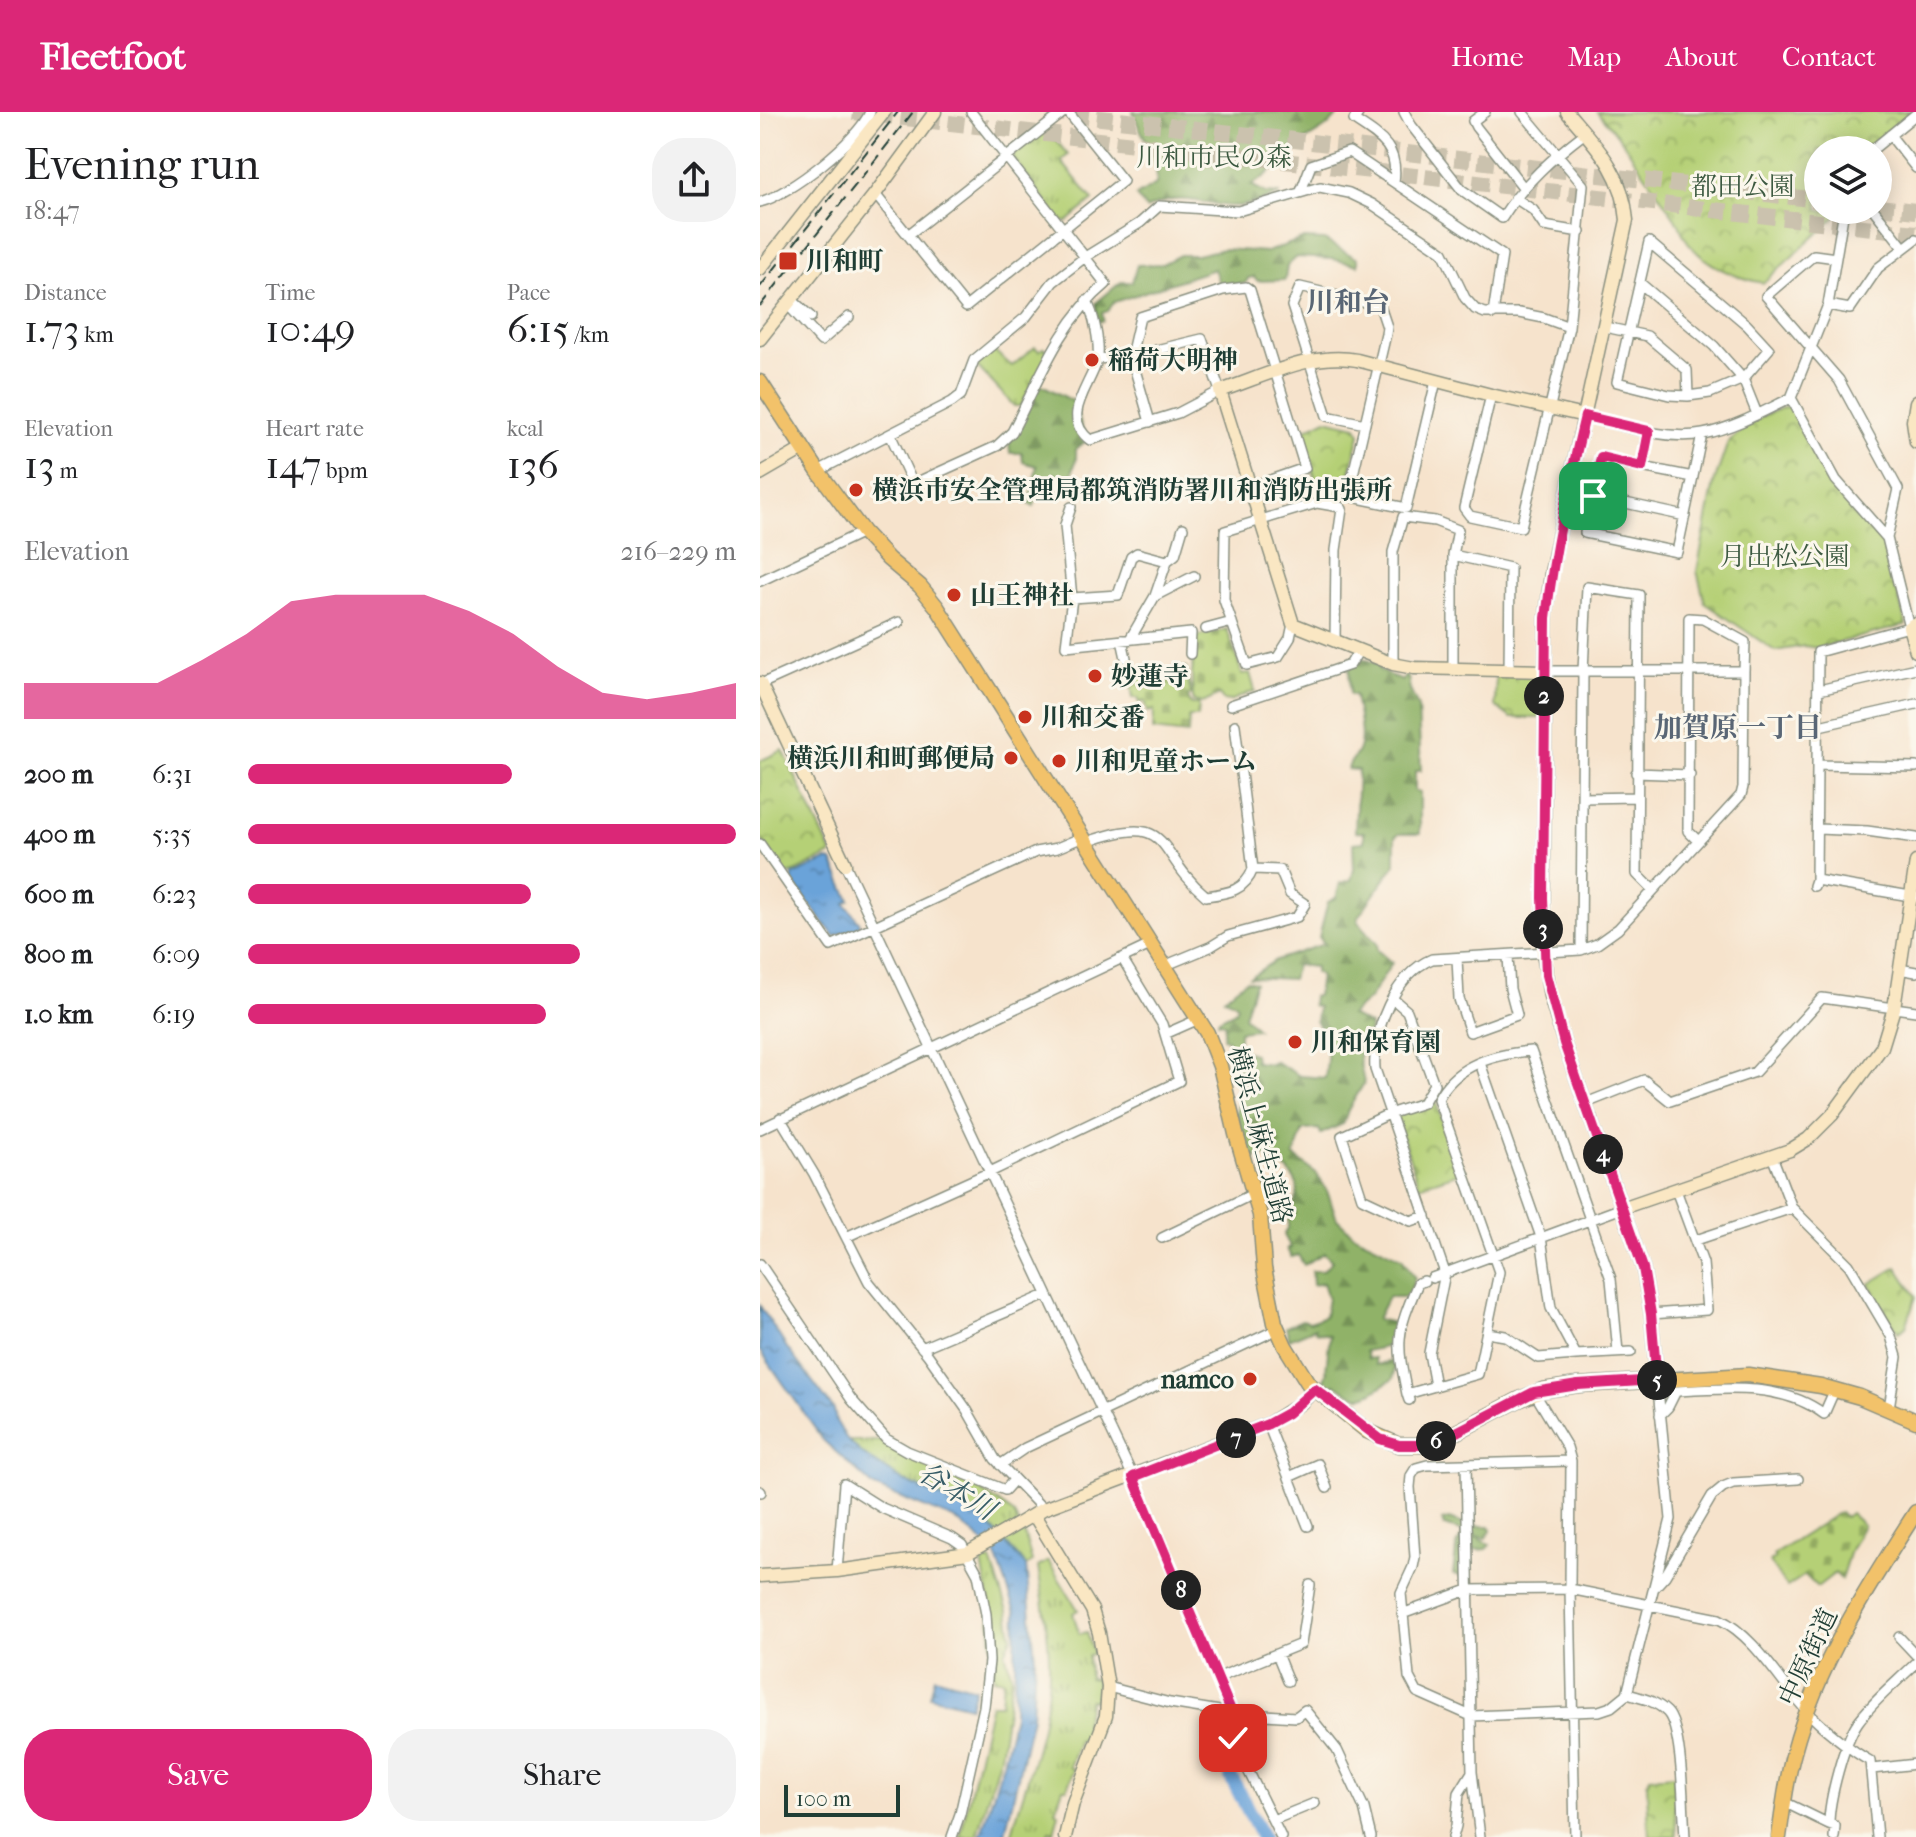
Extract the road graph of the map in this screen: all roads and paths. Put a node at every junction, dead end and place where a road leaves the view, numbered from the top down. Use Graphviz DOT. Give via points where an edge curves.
graph roads {
  1 [pos="870,112"];
  2 [pos="884,112"];
  3 [pos="935,112"];
  4 [pos="971,112"];
  5 [pos="1066,112"];
  6 [pos="1359,112"];
  7 [pos="1404,112"];
  8 [pos="1485,112"];
  9 [pos="1522,112"];
  10 [pos="1567,112"];
  11 [pos="1916,114"];
  12 [pos="1585,133"];
  13 [pos="1890,135"];
  14 [pos="1558,154"];
  15 [pos="841,155"];
  16 [pos="1004,157"];
  17 [pos="1916,168"];
  18 [pos="1394,182"];
  19 [pos="1523,187"];
  20 [pos="1301,191"];
  21 [pos="875,194"];
  22 [pos="1515,198"];
  23 [pos="760,202"];
  24 [pos="1842,224"];
  25 [pos="1885,224"];
  26 [pos="1063,229"];
  27 [pos="1580,232"];
  28 [pos="908,235"];
  29 [pos="1916,239"];
  30 [pos="1904,248"];
  31 [pos="1085,257"];
  32 [pos="1836,258"];
  33 [pos="760,269"];
  34 [pos="1640,283"];
  35 [pos="1086,301"];
  36 [pos="790,303"];
  37 [pos="1828,305"];
  38 [pos="1493,314"];
  39 [pos="811,317"];
  40 [pos="849,317"];
  41 [pos="1569,327"];
  42 [pos="1605,327"];
  43 [pos="764,328"];
  44 [pos="1629,331"];
  45 [pos="760,339"];
  46 [pos="1812,349"];
  47 [pos="1131,356"];
  48 [pos="1098,359"];
  49 [pos="1310,362"];
  50 [pos="1378,366"];
  51 [pos="1276,373"];
  52 [pos="1743,379"];
  53 [pos="1436,381"];
  54 [pos="760,382"];
  55 [pos="1220,391"];
  56 [pos="1491,395"];
  57 [pos="1688,396"];
  58 [pos="1791,398"];
  59 [pos="1916,402"];
  60 [pos="1548,408"];
  61 [pos="1757,414"];
  62 [pos="1585,416"];
  63 [pos="1150,422"];
  64 [pos="1365,424"];
  65 [pos="1649,431"];
  66 [pos="890,434"];
  67 [pos="1702,434"];
  68 [pos="1916,442"];
  69 [pos="803,449"];
  70 [pos="1642,467"];
  71 [pos="818,471"];
  72 [pos="760,474"];
  73 [pos="1693,477"];
  74 [pos="1250,487"];
  75 [pos="1593,496"];
  76 [pos="1071,507"];
  77 [pos="1685,516"];
  78 [pos="1261,522"];
  79 [pos="1183,528"];
  80 [pos="863,532"];
  81 [pos="1887,538"];
  82 [pos="1453,555"];
  83 [pos="1167,561"];
  84 [pos="1194,576"];
  85 [pos="760,581"];
  86 [pos="1155,596"];
  87 [pos="1072,598"];
  88 [pos="899,622"];
  89 [pos="1232,622"];
  90 [pos="1293,624"];
  91 [pos="1913,625"];
  92 [pos="1206,629"];
  93 [pos="1126,639"];
  94 [pos="1335,641"];
  95 [pos="1359,650"];
  96 [pos="1916,651"];
  97 [pos="1190,654"];
  98 [pos="1126,658"];
  99 [pos="1393,664"];
  100 [pos="1916,668"];
  101 [pos="1453,669"];
  102 [pos="1509,670"];
  103 [pos="1638,670"];
  104 [pos="1544,671"];
  105 [pos="1583,671"];
  106 [pos="1688,671"];
  107 [pos="1744,671"];
  108 [pos="760,684"];
  109 [pos="1819,690"];
  110 [pos="1916,704"];
  111 [pos="1231,705"];
  112 [pos="1235,725"];
  113 [pos="1819,726"];
  114 [pos="1818,765"];
  115 [pos="1916,767"];
  116 [pos="1636,773"];
  117 [pos="1690,775"];
  118 [pos="1636,797"];
  119 [pos="1582,798"];
  120 [pos="1817,829"];
  121 [pos="1916,838"];
  122 [pos="1085,840"];
  123 [pos="1698,841"];
  124 [pos="760,844"];
  125 [pos="845,864"];
  126 [pos="1916,866"];
  127 [pos="1253,869"];
  128 [pos="1653,890"];
  129 [pos="1913,896"];
  130 [pos="874,928"];
  131 [pos="1910,932"];
  132 [pos="1150,945"];
  133 [pos="1581,950"];
  134 [pos="1543,953"];
  135 [pos="1508,956"];
  136 [pos="1122,958"];
  137 [pos="1457,958"];
  138 [pos="1164,966"];
  139 [pos="1899,969"];
  140 [pos="1916,972"];
  141 [pos="1393,999"];
  142 [pos="1894,1008"];
  143 [pos="1916,1011"];
  144 [pos="1199,1019"];
  145 [pos="1165,1034"];
  146 [pos="929,1049"];
  147 [pos="1480,1063"];
  148 [pos="1586,1103"];
  149 [pos="1389,1114"];
  150 [pos="780,1118"];
  151 [pos="760,1129"];
  152 [pos="1772,1156"];
  153 [pos="988,1173"];
  154 [pos="1676,1190"];
  155 [pos="1255,1193"];
  156 [pos="1622,1208"];
  157 [pos="1792,1208"];
  158 [pos="1426,1216"];
  159 [pos="1591,1220"];
  160 [pos="846,1237"];
  161 [pos="1541,1237"];
  162 [pos="1162,1238"];
  163 [pos="1696,1240"];
  164 [pos="1494,1255"];
  165 [pos="760,1264"];
  166 [pos="1445,1273"];
  167 [pos="1046,1295"];
  168 [pos="1651,1314"];
  169 [pos="1278,1329"];
  170 [pos="1487,1333"];
  171 [pos="922,1348"];
  172 [pos="1618,1352"];
  173 [pos="1631,1352"];
  174 [pos="1576,1355"];
  175 [pos="1657,1380"];
  176 [pos="1435,1386"];
  177 [pos="1315,1389"];
  178 [pos="1835,1389"];
  179 [pos="1534,1392"];
  180 [pos="1889,1408"];
  181 [pos="1102,1412"];
  182 [pos="1660,1415"];
  183 [pos="1916,1421"];
  184 [pos="1268,1424"];
  185 [pos="1571,1461"];
  186 [pos="1466,1464"];
  187 [pos="1000,1465"];
  188 [pos="1133,1477"];
  189 [pos="1289,1477"];
  190 [pos="1798,1479"];
  191 [pos="1014,1480"];
  192 [pos="1327,1488"];
  193 [pos="1916,1512"];
  194 [pos="1035,1514"];
  195 [pos="1308,1526"];
  196 [pos="969,1552"];
  197 [pos="837,1571"];
  198 [pos="760,1576"];
  199 [pos="1310,1585"];
  200 [pos="1570,1589"];
  201 [pos="1468,1590"];
  202 [pos="1653,1590"];
  203 [pos="1650,1604"];
  204 [pos="1402,1614"];
  205 [pos="1899,1637"];
  206 [pos="1277,1654"];
  207 [pos="1916,1655"];
  208 [pos="1916,1663"];
  209 [pos="1217,1678"];
  210 [pos="1288,1681"];
  211 [pos="1108,1687"];
  212 [pos="1627,1694"];
  213 [pos="1574,1712"];
  214 [pos="1232,1713"];
  215 [pos="1808,1713"];
  216 [pos="1471,1716"];
  217 [pos="1847,1743"];
  218 [pos="1916,1764"];
  219 [pos="1872,1769"];
  220 [pos="1472,1772"];
  221 [pos="1309,1802"];
  222 [pos="1784,1802"];
  223 [pos="1273,1820"];
  224 [pos="1829,1824"];
  225 [pos="952,1837"];
  226 [pos="1065,1837"];
  227 [pos="1281,1837"];
  228 [pos="1371,1837"];
  229 [pos="1453,1837"];
  230 [pos="1480,1837"];
  231 [pos="1575,1837"];
  232 [pos="1685,1837"];
  233 [pos="1779,1837"];
  234 [pos="1834,1837"];
  235 [pos="1877,1837"];
  1 -- 15 [label="street"];
  2 -- 15 [label="street"];
  3 -- 21 [label="street"];
  4 -- 16 [label="street"];
  5 -- 16 [label="street"];
  5 -- 26 [label="street" via="1123,181"];
  6 -- 18 [label="street" via="1354,120 1385,140 1396,166"];
  7 -- 22 [label="street" via="1462,190 1502,218"];
  8 -- 19 [label="street" via="1473,121 1476,127"];
  9 -- 14 [label="street"];
  10 -- 12 [label="street"];
  11 -- 13 [label="street"];
  12 -- 14 [label="street"];
  12 -- 42 [label="street" via="1614,169 1626,198 1625,238"];
  13 -- 17 [label="street"];
  14 -- 19 [label="street"];
  14 -- 27 [label="street" via="1583,185"];
  15 -- 23 [label="street" via="782,195"];
  15 -- 33 [label="street"];
  16 -- 26 [label="street"];
  16 -- 28 [label="street"];
  18 -- 20 [label="street" via="1349,152 1311,165"];
  18 -- 38 [label="street" via="1502,255"];
  19 -- 22 [label="street"];
  20 -- 31 [label="street" via="1238,211 1159,206"];
  20 -- 38 [label="street" via="1320,187 1349,193 1400,222 1443,252 1475,309"];
  21 -- 28 [label="street"];
  21 -- 36 [label="street"];
  22 -- 27 [label="street" via="1544,226"];
  24 -- 32 [label="street"];
  25 -- 30 [label="street"];
  26 -- 28 [label="street" via="966,307"];
  26 -- 31 [label="street"];
  27 -- 41 [label="street"];
  29 -- 30 [label="street"];
  30 -- 37 [label="street" via="1878,268 1850,309"];
  31 -- 35 [label="street" via="1106,284"];
  31 -- 66 [label="street" via="974,360 961,395"];
  32 -- 37 [label="street"];
  32 -- 46 [label="street" via="1814,255 1766,296"];
  34 -- 44 [label="street"];
  34 -- 52 [label="street" via="1714,346"];
  34 -- 52 [label="street" via="1649,242 1747,325 1769,349"];
  35 -- 48 [label="street"];
  35 -- 66 [label="street" via="1070,320 1012,432 997,446 913,484"];
  36 -- 39 [label="street"];
  36 -- 40 [label="street" via="821,341"];
  36 -- 43 [label="street"];
  37 -- 46 [label="street"];
  38 -- 41 [label="street" via="1519,313"];
  41 -- 60 [label="street"];
  42 -- 44 [label="street"];
  42 -- 62 [label="street"];
  43 -- 45 [label="street"];
  44 -- 57 [label="street" via="1647,336 1687,370"];
  44 -- 57 [label="street" via="1617,382"];
  46 -- 58 [label="street"];
  46 -- 81 [label="street" via="1839,380 1898,489"];
  47 -- 48 [label="street"];
  47 -- 51 [label="street" via="1140,317 1246,287"];
  47 -- 55 [label="street" via="1202,339"];
  47 -- 63 [label="street"];
  48 -- 63 [label="street" via="1078,404 1076,422 1086,438"];
  49 -- 50 [label="street" via="1336,358"];
  49 -- 50 [label="street" via="1292,306 1300,287 1380,306 1387,327"];
  49 -- 51 [label="street"];
  49 -- 64 [label="street" via="1327,416"];
  50 -- 53 [label="street"];
  50 -- 64 [label="street"];
  51 -- 55 [label="street"];
  51 -- 74 [label="street" via="1305,468"];
  52 -- 57 [label="street"];
  52 -- 61 [label="street"];
  53 -- 56 [label="street"];
  53 -- 64 [label="street" via="1406,508 1348,496"];
  54 -- 69 [label="main road, 横浜上麻生道路"];
  55 -- 63 [label="street"];
  55 -- 74 [label="street"];
  56 -- 60 [label="street"];
  56 -- 60 [label="street" via="1464,508 1470,516 1521,527"];
  58 -- 61 [label="street"];
  58 -- 81 [label="street" via="1828,468"];
  59 -- 68 [label="street"];
  60 -- 62 [label="street"];
  61 -- 67 [label="street"];
  62 -- 65 [label="street"];
  62 -- 104 [label="street" via="1551,573"];
  65 -- 67 [label="street"];
  65 -- 70 [label="street"];
  66 -- 71 [label="street"];
  67 -- 73 [label="street"];
  69 -- 71 [label="main road, 横浜上麻生道路"];
  69 -- 72 [label="street"];
  70 -- 73 [label="street"];
  70 -- 75 [label="street" via="1601,457"];
  71 -- 80 [label="main road, 横浜上麻生道路"];
  73 -- 77 [label="street"];
  74 -- 78 [label="street"];
  75 -- 77 [label="street"];
  75 -- 77 [label="street" via="1585,533 1677,552"];
  76 -- 87 [label="street" via="1065,525"];
  78 -- 89 [label="street" via="1225,531 1224,600"];
  78 -- 90 [label="street"];
  78 -- 94 [label="street" via="1317,503 1342,509"];
  79 -- 83 [label="street" via="1175,555"];
  80 -- 85 [label="street"];
  80 -- 122 [label="main road, 横浜上麻生道路" via="937,607"];
  81 -- 91 [label="street"];
  82 -- 99 [label="street" via="1458,530 1403,517 1393,552"];
  82 -- 101 [label="street"];
  82 -- 102 [label="street" via="1510,568"];
  83 -- 86 [label="street"];
  83 -- 87 [label="street" via="1137,553 1118,595"];
  84 -- 86 [label="street"];
  86 -- 93 [label="street"];
  87 -- 93 [label="street" via="1066,646"];
  88 -- 108 [label="street"];
  89 -- 90 [label="street" via="1247,665 1278,657"];
  89 -- 92 [label="street"];
  90 -- 94 [label="street"];
  91 -- 96 [label="street"];
  91 -- 109 [label="street" via="1818,652"];
  93 -- 97 [label="street" via="1191,633"];
  93 -- 98 [label="street"];
  94 -- 95 [label="street"];
  95 -- 99 [label="street"];
  95 -- 111 [label="street" via="1350,665"];
  99 -- 101 [label="street"];
  100 -- 109 [label="street"];
  101 -- 102 [label="street"];
  102 -- 104 [label="street"];
  103 -- 105 [label="street"];
  103 -- 105 [label="street" via="1639,595 1587,587"];
  103 -- 106 [label="street"];
  103 -- 116 [label="street"];
  104 -- 105 [label="street"];
  104 -- 134 [label="street"];
  105 -- 119 [label="street"];
  106 -- 107 [label="street"];
  106 -- 107 [label="street" via="1689,618 1703,619 1745,642"];
  106 -- 117 [label="street"];
  107 -- 123 [label="street" via="1741,795"];
  108 -- 125 [label="street"];
  109 -- 113 [label="street"];
  110 -- 113 [label="street"];
  112 -- 127 [label="street"];
  113 -- 114 [label="street"];
  114 -- 115 [label="street"];
  114 -- 120 [label="street"];
  116 -- 117 [label="street"];
  116 -- 118 [label="street"];
  117 -- 123 [label="street" via="1688,831"];
  118 -- 119 [label="street"];
  118 -- 128 [label="street" via="1637,874"];
  119 -- 133 [label="street"];
  120 -- 121 [label="street"];
  120 -- 129 [label="street" via="1815,883"];
  122 -- 127 [label="street" via="1147,831 1162,840 1206,896 1237,890"];
  122 -- 130 [label="street" via="1036,852"];
  122 -- 132 [label="main road, 横浜上麻生道路"];
  123 -- 128 [label="street"];
  124 -- 130 [label="street" via="831,946"];
  125 -- 130 [label="street"];
  126 -- 129 [label="street"];
  127 -- 138 [label="street" via="1280,870 1290,894 1305,904 1297,917 1228,936"];
  128 -- 133 [label="street" via="1618,929"];
  129 -- 131 [label="street"];
  130 -- 146 [label="street"];
  131 -- 139 [label="street"];
  132 -- 136 [label="street"];
  132 -- 138 [label="main road, 横浜上麻生道路"];
  133 -- 134 [label="street"];
  134 -- 135 [label="street"];
  134 -- 148 [label="street" via="1550,996"];
  135 -- 137 [label="street"];
  135 -- 137 [label="street" via="1517,1015 1470,1032 1459,999"];
  136 -- 145 [label="street"];
  136 -- 146 [label="street"];
  137 -- 141 [label="street" via="1421,964"];
  138 -- 144 [label="main road, 横浜上麻生道路"];
  139 -- 140 [label="street"];
  139 -- 142 [label="street"];
  141 -- 149 [label="street" via="1374,1046"];
  141 -- 149 [label="street" via="1407,1011 1434,1084 1423,1103"];
  142 -- 143 [label="street"];
  142 -- 148 [label="street" via="1822,998 1755,1072 1670,1101 1644,1080"];
  142 -- 152 [label="street" via="1876,1057 1832,1115 1808,1139"];
  144 -- 145 [label="street"];
  144 -- 155 [label="main road, 横浜上麻生道路" via="1220,1066"];
  145 -- 153 [label="street" via="1179,1081"];
  146 -- 150 [label="street"];
  146 -- 153 [label="street"];
  147 -- 159 [label="street" via="1531,1051"];
  147 -- 161 [label="street"];
  147 -- 164 [label="street" via="1464,1068 1438,1099"];
  148 -- 156 [label="street"];
  149 -- 158 [label="street"];
  149 -- 158 [label="street" via="1342,1136 1362,1198 1411,1221"];
  150 -- 151 [label="street"];
  150 -- 160 [label="street"];
  152 -- 154 [label="street"];
  152 -- 157 [label="street"];
  153 -- 160 [label="street"];
  153 -- 167 [label="street"];
  154 -- 156 [label="street"];
  154 -- 163 [label="street"];
  155 -- 162 [label="street"];
  155 -- 169 [label="main road, 横浜上麻生道路" via="1267,1290"];
  156 -- 159 [label="street"];
  156 -- 168 [label="street" via="1643,1268"];
  157 -- 163 [label="street"];
  157 -- 180 [label="street" via="1849,1265 1891,1336 1897,1357"];
  158 -- 166 [label="street"];
  159 -- 161 [label="street"];
  159 -- 172 [label="street" via="1611,1279"];
  160 -- 171 [label="street" via="869,1282"];
  161 -- 164 [label="street"];
  161 -- 174 [label="street" via="1551,1308"];
  163 -- 168 [label="street" via="1707,1310"];
  164 -- 166 [label="street"];
  164 -- 170 [label="street" via="1499,1272"];
  165 -- 191 [label="street" via="851,1399 886,1439 1005,1490"];
  166 -- 176 [label="street" via="1429,1353"];
  166 -- 176 [label="street" via="1418,1283 1397,1348 1408,1397"];
  167 -- 171 [label="street"];
  167 -- 181 [label="street"];
  168 -- 175 [label="street" via="1650,1350"];
  169 -- 177 [label="main road, 横浜上麻生道路"];
  169 -- 181 [label="street"];
  170 -- 174 [label="street" via="1505,1336 1538,1358"];
  170 -- 176 [label="street" via="1478,1374"];
  171 -- 187 [label="street"];
  172 -- 173 [label="street"];
  172 -- 174 [label="street"];
  175 -- 178 [label="main road, 横浜上麻生道路" via="1748,1375"];
  175 -- 179 [label="main road, 横浜上麻生道路"];
  175 -- 182 [label="street"];
  177 -- 179 [label="main road, 横浜上麻生道路" via="1367,1431 1399,1445 1441,1440"];
  177 -- 184 [label="street"];
  178 -- 180 [label="main road, 横浜上麻生道路"];
  178 -- 182 [label="street" via="1824,1414 1804,1402 1720,1388 1676,1391"];
  179 -- 185 [label="street"];
  180 -- 183 [label="main road, 横浜上麻生道路"];
  181 -- 187 [label="street"];
  181 -- 188 [label="street"];
  182 -- 202 [label="street" via="1671,1519"];
  184 -- 188 [label="street"];
  184 -- 189 [label="street"];
  185 -- 186 [label="street"];
  185 -- 200 [label="street"];
  186 -- 201 [label="street"];
  186 -- 204 [label="street" via="1427,1465 1411,1476 1415,1557 1401,1593"];
  187 -- 191 [label="street"];
  188 -- 194 [label="street"];
  188 -- 209 [label="street"];
  189 -- 192 [label="street" via="1318,1464"];
  189 -- 195 [label="street"];
  190 -- 202 [label="street" via="1723,1487 1712,1496"];
  191 -- 194 [label="street"];
  193 -- 215 [label="main road, 中原街道" via="1836,1646"];
  194 -- 196 [label="street"];
  194 -- 211 [label="street" via="1092,1610"];
  196 -- 197 [label="street"];
  196 -- 197 [label="street" via="952,1538 882,1508 844,1484"];
  196 -- 225 [label="street" via="982,1592 988,1685"];
  197 -- 198 [label="street"];
  199 -- 206 [label="street" via="1301,1644"];
  200 -- 201 [label="street"];
  200 -- 203 [label="street"];
  200 -- 213 [label="street"];
  201 -- 204 [label="street"];
  201 -- 216 [label="street"];
  202 -- 203 [label="street"];
  203 -- 212 [label="street"];
  203 -- 215 [label="street" via="1727,1623"];
  204 -- 216 [label="street" via="1409,1677 1417,1692"];
  205 -- 207 [label="street"];
  206 -- 209 [label="street"];
  206 -- 210 [label="street"];
  208 -- 217 [label="street" via="1858,1721"];
  209 -- 214 [label="street"];
  211 -- 214 [label="street"];
  211 -- 226 [label="street" via="1106,1716"];
  212 -- 213 [label="street" via="1611,1707"];
  212 -- 232 [label="street" via="1655,1703 1674,1723"];
  213 -- 216 [label="street"];
  213 -- 231 [label="street"];
  214 -- 223 [label="street" via="1233,1738"];
  214 -- 228 [label="street" via="1296,1717 1305,1710 1337,1750 1364,1808"];
  215 -- 217 [label="street"];
  215 -- 222 [label="main road, 中原街道"];
  216 -- 220 [label="street"];
  217 -- 219 [label="street" via="1870,1761"];
  217 -- 224 [label="street" via="1829,1803"];
  218 -- 219 [label="street"];
  219 -- 235 [label="street"];
  220 -- 229 [label="street" via="1459,1793"];
  220 -- 230 [label="street"];
  221 -- 223 [label="street"];
  222 -- 224 [label="street"];
  222 -- 233 [label="main road, 中原街道"];
  223 -- 227 [label="street"];
  224 -- 234 [label="street" via="1835,1826"];
}
